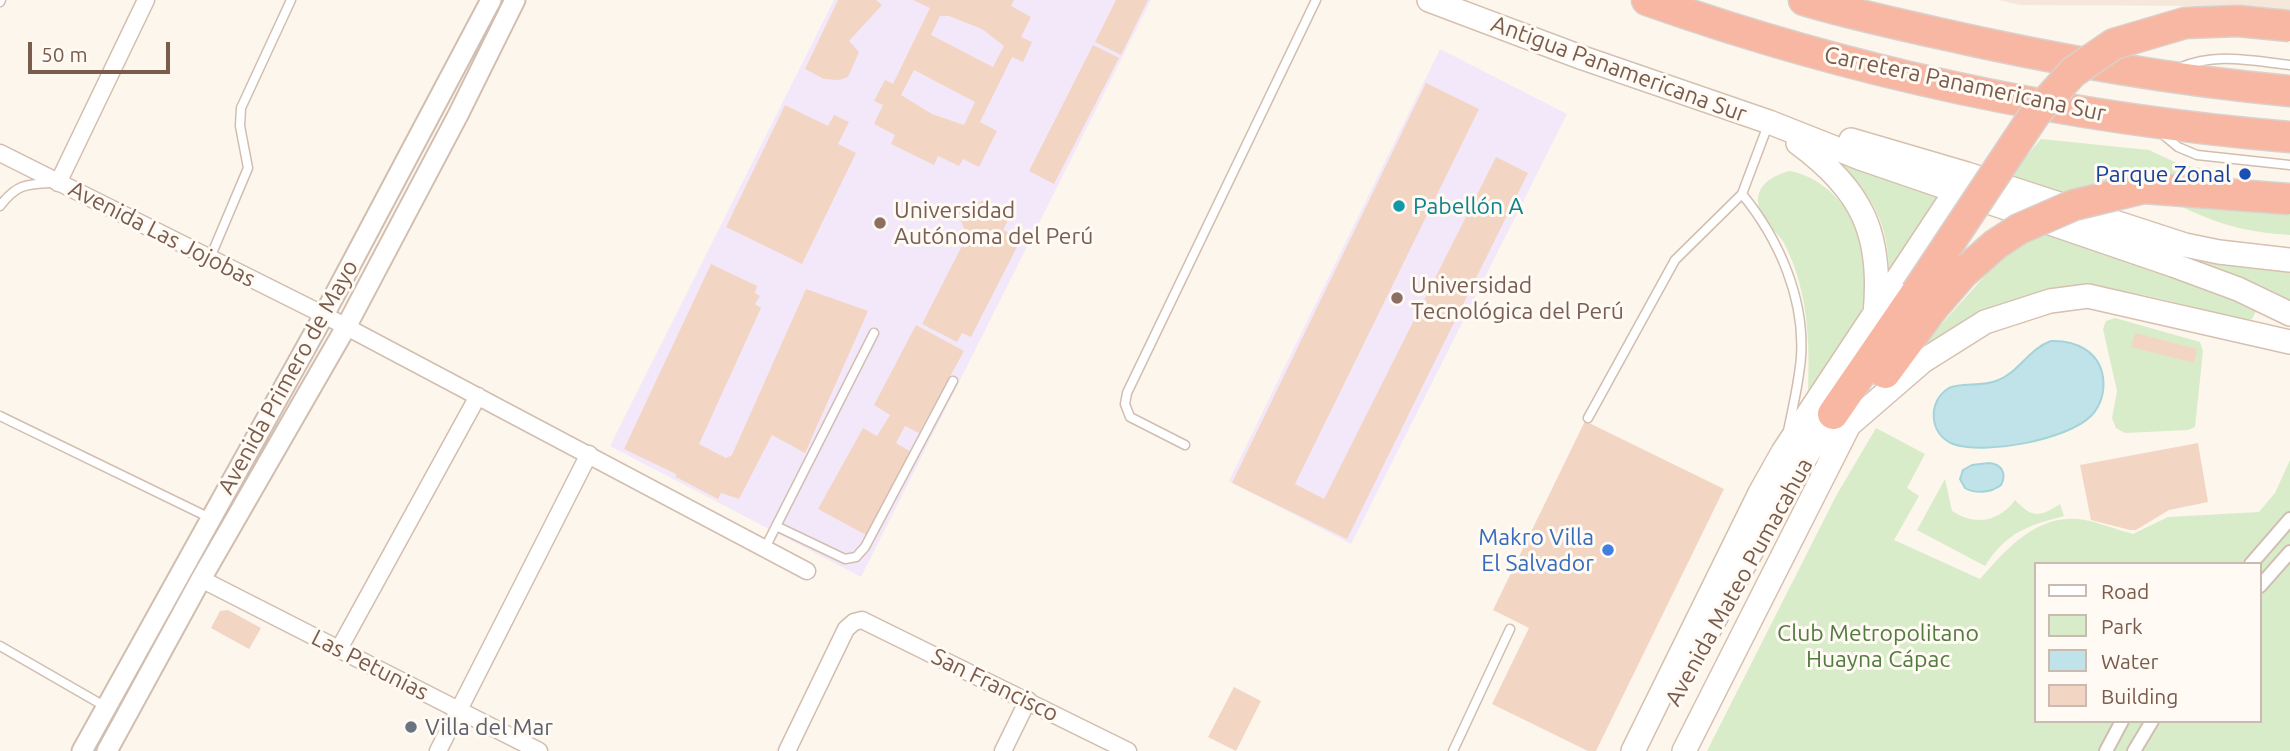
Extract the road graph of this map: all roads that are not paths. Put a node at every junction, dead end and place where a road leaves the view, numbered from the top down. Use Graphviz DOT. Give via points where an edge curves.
graph roads {
  1 [pos="146,0"];
  2 [pos="291,0"];
  3 [pos="491,0"];
  4 [pos="515,0"];
  5 [pos="1316,0"];
  6 [pos="1429,0"];
  7 [pos="1647,0"];
  8 [pos="1804,0"];
  9 [pos="2290,26"];
  10 [pos="2290,65"];
  11 [pos="2159,76"];
  12 [pos="2290,91"];
  13 [pos="1769,122"];
  14 [pos="2151,122"];
  15 [pos="2290,138"];
  16 [pos="0,153"];
  17 [pos="2290,165"];
  18 [pos="1962,182"];
  19 [pos="58,183"];
  20 [pos="1742,194"];
  21 [pos="2290,198"];
  22 [pos="0,206"];
  23 [pos="210,258"];
  24 [pos="2290,260"];
  25 [pos="1924,301"];
  26 [pos="2290,314"];
  27 [pos="324,315"];
  28 [pos="1874,316"];
  29 [pos="346,327"];
  30 [pos="874,333"];
  31 [pos="2290,342"];
  32 [pos="953,382"];
  33 [pos="478,396"];
  34 [pos="0,416"];
  35 [pos="1588,418"];
  36 [pos="1841,420"];
  37 [pos="1185,445"];
  38 [pos="1783,452"];
  39 [pos="589,454"];
  40 [pos="210,518"];
  41 [pos="2290,519"];
  42 [pos="776,526"];
  43 [pos="765,548"];
  44 [pos="2290,552"];
  45 [pos="2253,562"];
  46 [pos="807,571"];
  47 [pos="201,579"];
  48 [pos="2262,584"];
  49 [pos="1510,629"];
  50 [pos="0,646"];
  51 [pos="339,649"];
  52 [pos="1028,700"];
  53 [pos="106,707"];
  54 [pos="459,710"];
  55 [pos="2121,723"];
  56 [pos="2151,723"];
  57 [pos="82,751"];
  58 [pos="107,751"];
  59 [pos="438,751"];
  60 [pos="539,751"];
  61 [pos="787,751"];
  62 [pos="1003,751"];
  63 [pos="1128,751"];
  64 [pos="1453,751"];
  65 [pos="1633,751"];
  66 [pos="1648,751"];
  67 [pos="1685,751"];
  68 [pos="2106,751"];
  69 [pos="2134,751"];
  1 -- 19 [label="street"];
  2 -- 23 [label="lane" via="242,108 240,127 248,167"];
  3 -- 27 [label="street, Avenida Primero de Mayo"];
  4 -- 29 [label="street, Avenida Primero de Mayo"];
  5 -- 37 [label="lane" via="1127,393 1130,417"];
  6 -- 13 [label="main road, Antigua Panamericana Sur"];
  7 -- 14 [label="highway, Carretera Panamericana Sur" via="1869,66"];
  8 -- 11 [label="highway, Carretera Panamericana Sur" via="1983,44"];
  9 -- 25 [label="highway, bridge" via="2186,23 2114,44 2079,67 2035,114"];
  10 -- 11 [label="lane" via="2210,58"];
  11 -- 12 [label="highway, Carretera Panamericana Sur"];
  13 -- 18 [label="main road, Antigua Panamericana Sur" via="1860,158"];
  13 -- 20 [label="lane"];
  13 -- 28 [label="main road" via="1819,158 1863,211 1877,266"];
  14 -- 15 [label="highway, Carretera Panamericana Sur"];
  14 -- 17 [label="lane" via="2178,147 2197,155"];
  16 -- 19 [label="street, Avenida Las Jojobas"];
  18 -- 24 [label="main road" via="2185,245"];
  18 -- 26 [label="main road" via="2238,289"];
  18 -- 28 [label="main road"];
  19 -- 22 [label="lane" via="15,189"];
  19 -- 23 [label="street, Avenida Las Jojobas"];
  20 -- 35 [label="lane" via="1675,260"];
  20 -- 38 [label="lane" via="1783,261 1799,321 1801,356"];
  21 -- 25 [label="highway, bridge" via="2144,188 2074,205 1996,244"];
  23 -- 27 [label="street, Avenida Las Jojobas"];
  25 -- 36 [label="highway"];
  27 -- 29 [label="street, Avenida Las Jojobas"];
  27 -- 40 [label="street, Avenida Primero de Mayo"];
  28 -- 38 [label="main road"];
  29 -- 33 [label="street, Avenida Las Jojobas"];
  29 -- 47 [label="street, Avenida Primero de Mayo"];
  30 -- 42 [label="lane"];
  31 -- 36 [label="main road" via="2088,296 2050,301 1985,322"];
  32 -- 42 [label="lane" via="856,557 845,559"];
  33 -- 39 [label="street, Avenida Las Jojobas"];
  33 -- 51 [label="street"];
  34 -- 40 [label="lane"];
  36 -- 66 [label="main road, Avenida Mateo Pumacahua" via="1779,500"];
  36 -- 67 [label="main road, Avenida Mateo Pumacahua"];
  38 -- 65 [label="main road"];
  39 -- 43 [label="street, Avenida Las Jojobas"];
  39 -- 54 [label="street"];
  40 -- 53 [label="street, Avenida Primero de Mayo"];
  41 -- 45 [label="street"];
  42 -- 43 [label="lane"];
  43 -- 46 [label="street, Avenida Las Jojobas"];
  44 -- 48 [label="street"];
  47 -- 51 [label="street, Las Petunias"];
  47 -- 58 [label="street, Avenida Primero de Mayo"];
  49 -- 64 [label="lane"];
  50 -- 53 [label="lane"];
  51 -- 54 [label="street, Las Petunias"];
  52 -- 61 [label="street, San Francisco" via="862,620 846,629"];
  52 -- 62 [label="street"];
  52 -- 63 [label="street, San Francisco"];
  53 -- 57 [label="street, Avenida Primero de Mayo"];
  54 -- 59 [label="street"];
  54 -- 60 [label="street, Las Petunias"];
  55 -- 68 [label="street"];
  56 -- 69 [label="street"];
}
